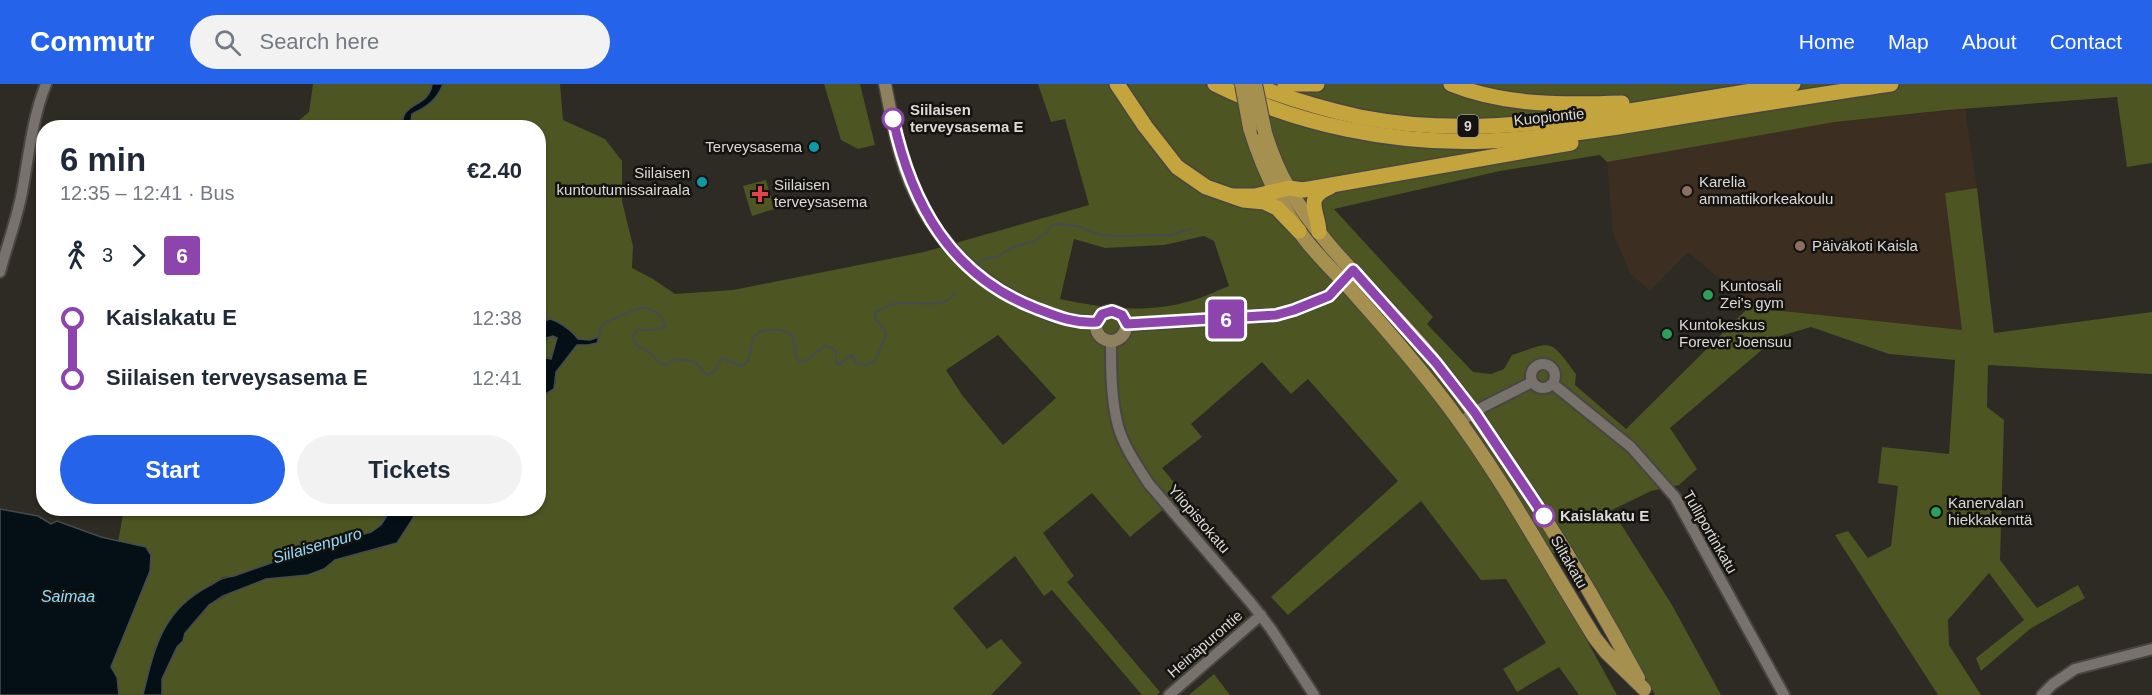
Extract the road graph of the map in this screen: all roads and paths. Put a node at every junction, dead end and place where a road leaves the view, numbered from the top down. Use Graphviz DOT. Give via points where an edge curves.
graph roads {
  1 [pos="46,84"];
  2 [pos="885,84"];
  3 [pos="1117,84"];
  4 [pos="1215,84"];
  5 [pos="1242,84"];
  6 [pos="1253,84"];
  7 [pos="1286,84"];
  8 [pos="1317,84"];
  9 [pos="1451,84"];
  10 [pos="1793,84"];
  11 [pos="1891,84"];
  12 [pos="1689,101"];
  13 [pos="1636,124"];
  14 [pos="1336,185"];
  15 [pos="1282,189"];
  16 [pos="1233,195"];
  17 [pos="1299,231"];
  18 [pos="1319,232"];
  19 [pos="1353,270"];
  20 [pos="0,272"];
  21 [pos="1343,281"];
  22 [pos="1097,322"];
  23 [pos="1127,324"];
  24 [pos="1111,342"];
  25 [pos="1532,382"];
  26 [pos="1553,384"];
  27 [pos="1475,413"];
  28 [pos="1460,422"];
  29 [pos="1261,615"];
  30 [pos="2152,649"];
  31 [pos="1646,692"];
  32 [pos="1169,695"];
  33 [pos="1314,695"];
  34 [pos="1784,695"];
  35 [pos="2042,695"];
  1 -- 20 [label="street" via="37,106 17,215"];
  2 -- 22 [label="main road" via="906,171 926,215 953,252 985,279 1025,304 1061,318"];
  3 -- 16 [label="highway" via="1177,167 1206,187"];
  4 -- 13 [label="highway, Kuopiontie / 9" via="1271,108 1323,123 1398,137 1486,141"];
  5 -- 15 [label="main road, bridge" via="1258,153"];
  6 -- 12 [label="highway, Kuopiontie / 9" via="1361,117 1445,126 1527,124"];
  6 -- 15 [label="main road, bridge"];
  7 -- 8 [label="highway"];
  9 -- 12 [label="highway" via="1469,91 1539,103 1623,103 1672,97"];
  10 -- 12 [label="highway, Kuopiontie / 9"];
  11 -- 13 [label="highway, Kuopiontie / 9"];
  13 -- 14 [label="highway" via="1618,134"];
  14 -- 15 [label="highway"];
  14 -- 18 [label="highway" via="1316,196 1313,205"];
  15 -- 16 [label="highway" via="1256,196"];
  15 -- 17 [label="main road, Siltakatu"];
  15 -- 18 [label="main road, Siltakatu"];
  16 -- 17 [label="highway" via="1277,208"];
  17 -- 21 [label="main road, Siltakatu"];
  18 -- 19 [label="main road, Siltakatu"];
  19 -- 21 [label="main road"];
  19 -- 27 [label="main road, Siltakatu" via="1412,334"];
  21 -- 23 [label="main road" via="1329,296 1276,315"];
  21 -- 28 [label="main road, Siltakatu" via="1408,354"];
  22 -- 23 [label="main road" via="1102,314 1112,311 1122,315"];
  22 -- 24 [label="main road" via="1100,337"];
  23 -- 24 [label="main road" via="1124,335"];
  24 -- 29 [label="street, Yliopistokatu" via="1119,427 1130,453 1149,484"];
  25 -- 26 [label="street" via="1544,389"];
  25 -- 26 [label="street" via="1533,369 1544,364 1550,365 1555,373"];
  25 -- 27 [label="street"];
  26 -- 34 [label="street, Tulliportinkatu" via="1631,447 1675,497"];
  27 -- 28 [label="street"];
  27 -- 31 [label="main road, Siltakatu" via="1544,516"];
  28 -- 31 [label="main road, Siltakatu" via="1525,520 1595,638"];
  29 -- 32 [label="street, Heinäpurontie"];
  29 -- 33 [label="street, Yliopistokatu"];
  30 -- 35 [label="street" via="2075,669"];
}
